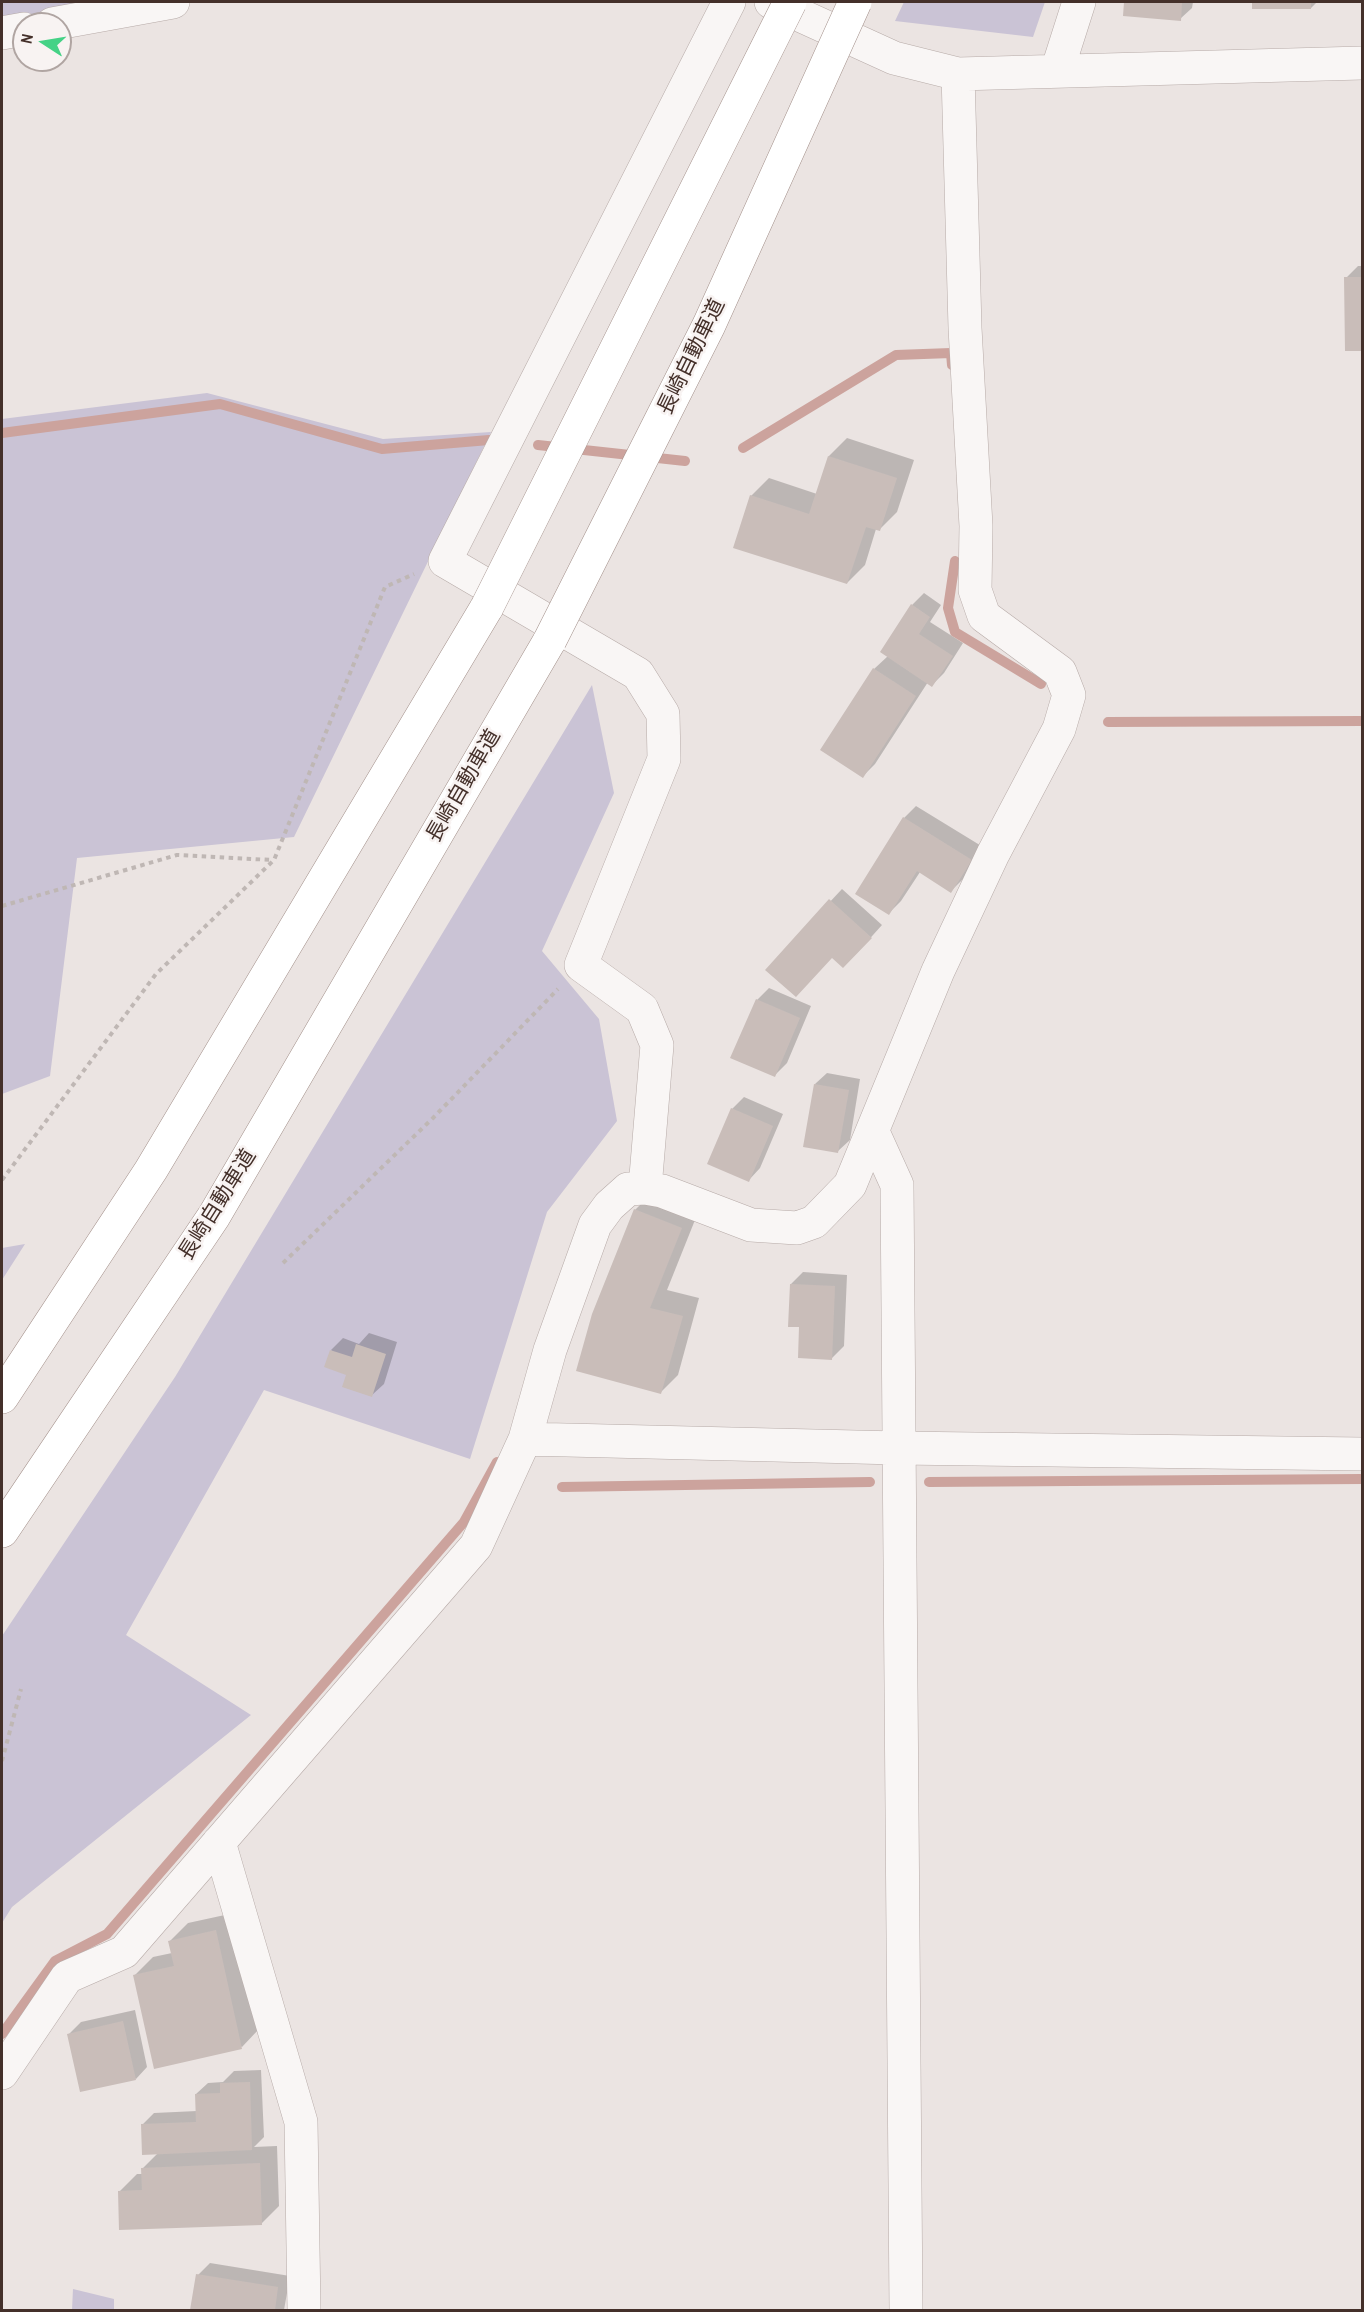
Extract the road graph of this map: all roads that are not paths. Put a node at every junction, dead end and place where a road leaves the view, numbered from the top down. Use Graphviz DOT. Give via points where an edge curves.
graph roads {
  1 [pos="173,2"];
  2 [pos="729,2"];
  3 [pos="771,2"];
  4 [pos="790,2"];
  5 [pos="855,2"];
  6 [pos="1079,2"];
  7 [pos="72,20"];
  8 [pos="1362,63"];
  9 [pos="1057,71"];
  10 [pos="958,74"];
  11 [pos="873,1132"];
  12 [pos="645,1188"];
  13 [pos="2,1397"];
  14 [pos="525,1438"];
  15 [pos="898,1448"];
  16 [pos="1362,1454"];
  17 [pos="2,1532"];
  18 [pos="219,1842"];
  19 [pos="2,2073"];
  20 [pos="304,2310"];
  21 [pos="906,2310"];
  1 -- 7 [label="street"];
  2 -- 12 [label="street" via="445,561 638,674 663,714 664,759 581,965 642,1009 657,1045"];
  3 -- 10 [label="street" via="894,58"];
  4 -- 13 [label="highway, bridge" via="487,608 151,1170"];
  5 -- 17 [label="highway, 長崎自動車道, bridge" via="709,325 550,640 214,1216"];
  6 -- 9 [label="street"];
  8 -- 9 [label="street"];
  9 -- 10 [label="street"];
  10 -- 11 [label="street" via="965,328 976,526 975,590 984,616 1060,672 1069,694 1059,729 993,854 938,971"];
  11 -- 12 [label="street" via="850,1185 814,1222 797,1228 751,1225"];
  11 -- 15 [label="street" via="897,1185"];
  12 -- 14 [label="street" via="628,1189 595,1225 550,1350"];
  14 -- 15 [label="street"];
  14 -- 18 [label="street" via="476,1546"];
  15 -- 16 [label="street"];
  15 -- 21 [label="street"];
  18 -- 19 [label="street" via="124,1952 67,1977"];
  18 -- 20 [label="street" via="301,2122"];
}
